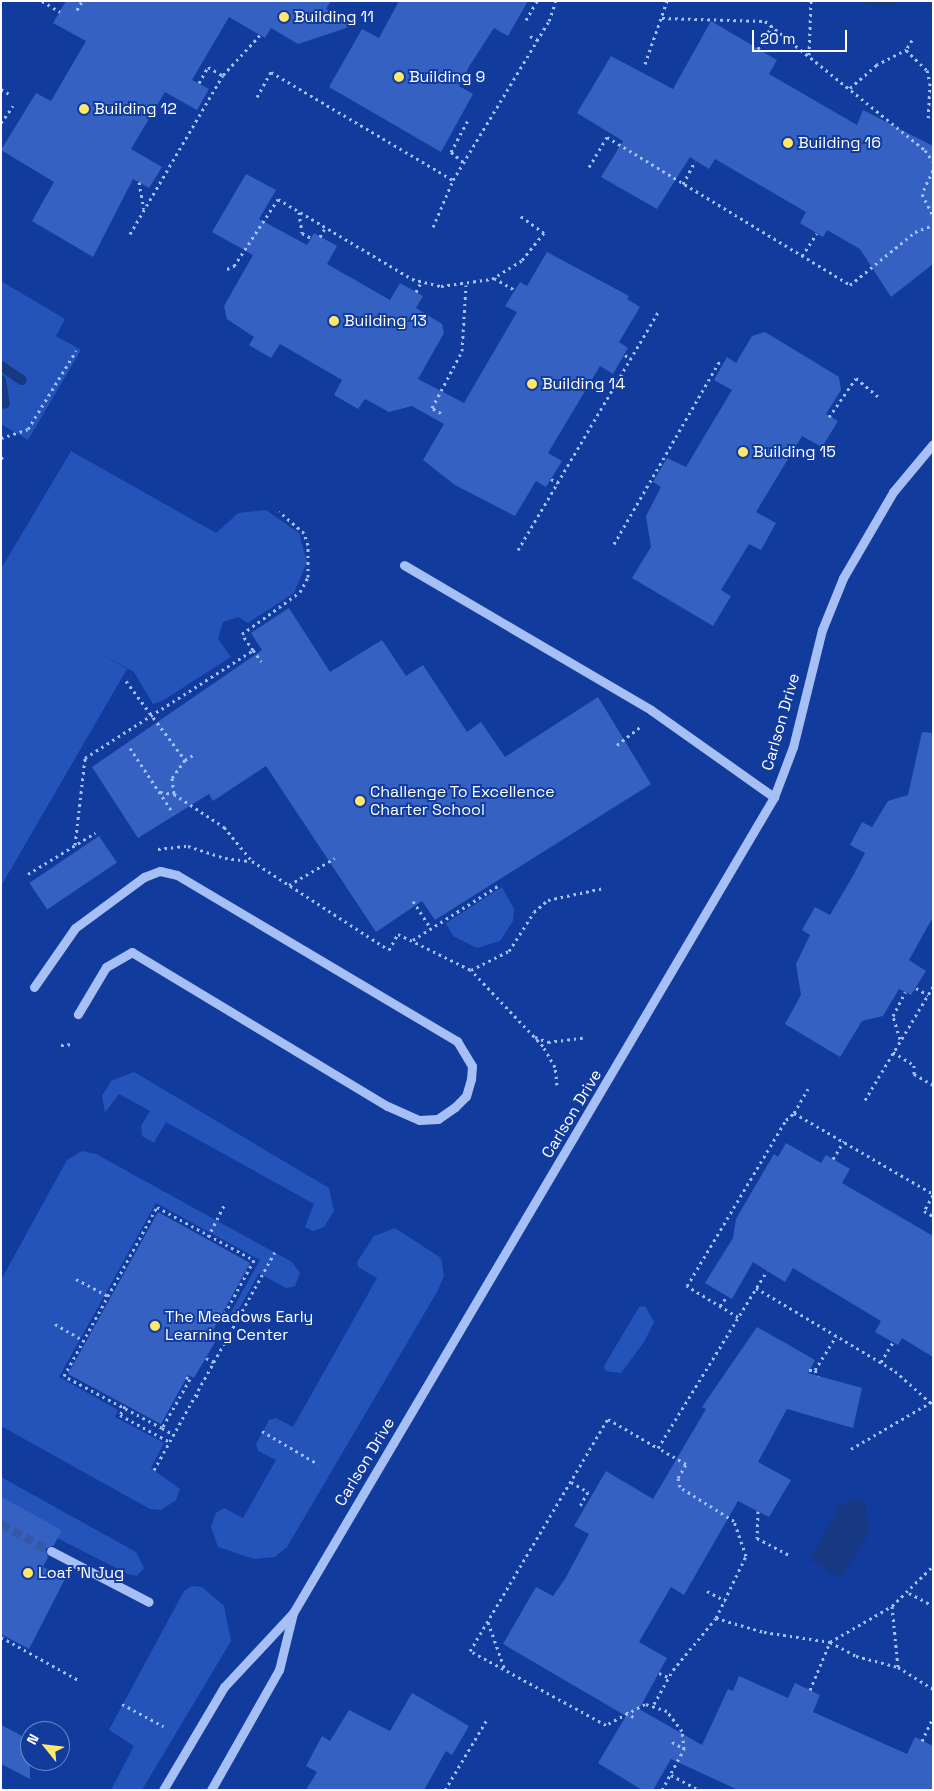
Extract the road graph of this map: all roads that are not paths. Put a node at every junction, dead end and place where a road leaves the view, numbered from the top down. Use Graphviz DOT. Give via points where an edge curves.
graph roads {
  1 [pos="933,444"];
  2 [pos="404,565"];
  3 [pos="774,797"];
  4 [pos="34,987"];
  5 [pos="78,1014"];
  6 [pos="51,1551"];
  7 [pos="149,1602"];
  8 [pos="293,1613"];
  9 [pos="163,1790"];
  10 [pos="211,1790"];
  1 -- 3 [label="street, Carlson Drive" via="893,492 842,578 822,630 793,747"];
  2 -- 3 [label="street" via="651,710"];
  3 -- 8 [label="street, Carlson Drive"];
  4 -- 5 [label="street" via="75,928 144,876 160,870 177,875 457,1041 468,1054 471,1079 466,1096 455,1107 438,1118 418,1120 387,1106 132,952 106,967"];
  6 -- 7 [label="street"];
  8 -- 9 [label="street" via="224,1687"];
  8 -- 10 [label="street, Carlson Drive" via="278,1670"];
}
